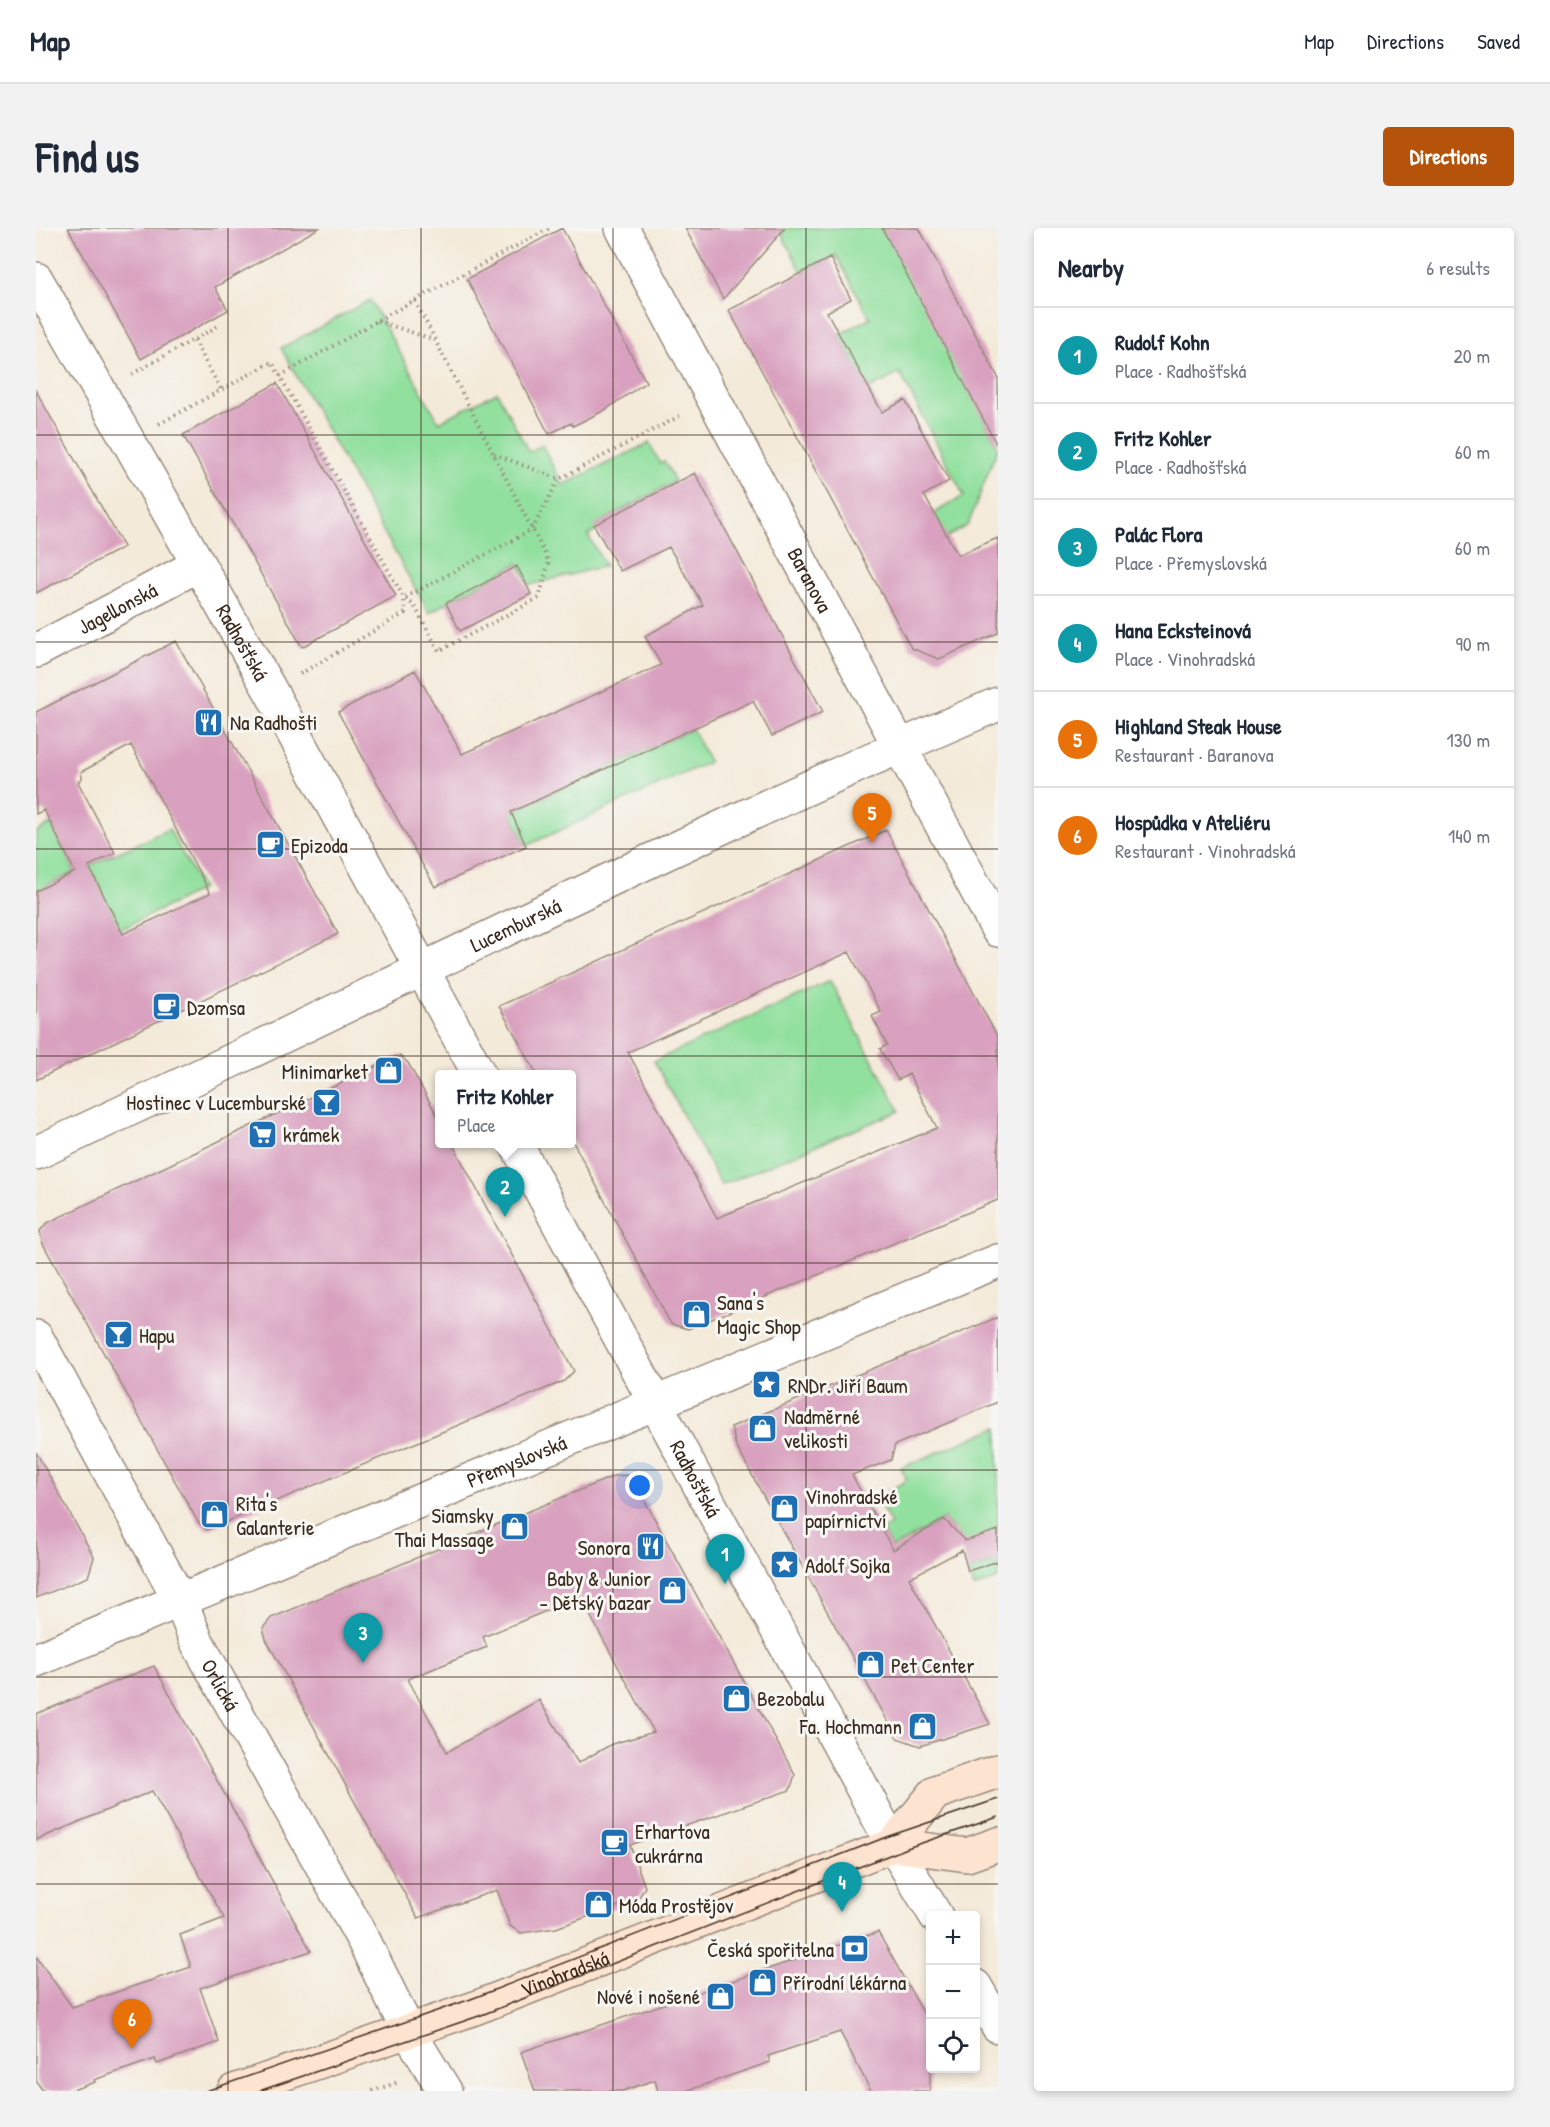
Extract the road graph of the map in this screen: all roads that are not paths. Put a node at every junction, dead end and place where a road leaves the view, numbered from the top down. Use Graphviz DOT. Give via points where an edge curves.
graph roads {
  1 [pos="622,228"];
  2 [pos="36,279"];
  3 [pos="198,565"];
  4 [pos="36,651"];
  5 [pos="998,705"];
  6 [pos="901,746"];
  7 [pos="998,930"];
  8 [pos="421,968"];
  9 [pos="477,1070"];
  10 [pos="519,1148"];
  11 [pos="36,1153"];
  12 [pos="998,1261"];
  13 [pos="36,1337"];
  14 [pos="658,1404"];
  15 [pos="180,1600"];
  16 [pos="36,1660"];
  17 [pos="998,1771"];
  18 [pos="998,1844"];
  19 [pos="893,1845"];
  20 [pos="933,1911"];
  21 [pos="980,1995"];
  22 [pos="998,2026"];
  23 [pos="408,2031"];
  24 [pos="234,2091"];
  25 [pos="446,2091"];
  1 -- 6 [label="street, Baranova"];
  2 -- 3 [label="street, Radhošťská"];
  3 -- 4 [label="street, Jagellonská"];
  3 -- 8 [label="street, Radhošťská"];
  5 -- 6 [label="street, Lucemburská"];
  6 -- 7 [label="street, Baranova"];
  6 -- 8 [label="street, Lucemburská"];
  8 -- 9 [label="street, Radhošťská"];
  8 -- 11 [label="street, Lucemburská"];
  10 -- 14 [label="street, Radhošťská"];
  12 -- 14 [label="street, Přemyslovská"];
  13 -- 15 [label="street, Orlická"];
  14 -- 15 [label="street, Přemyslovská"];
  14 -- 19 [label="street, Radhošťská"];
  15 -- 16 [label="street, Přemyslovská"];
  15 -- 23 [label="street, Orlická" via="197,1642 364,1941"];
  17 -- 19 [label="main road, Vinohradská" via="935,1793"];
  18 -- 19 [label="main road, Vinohradská" via="967,1855"];
  19 -- 20 [label="street, Radhošťská"];
  19 -- 23 [label="main road, Vinohradská"];
  21 -- 22 [label="street"];
  23 -- 24 [label="main road, Vinohradská"];
  23 -- 25 [label="street, Orlická"];
}
